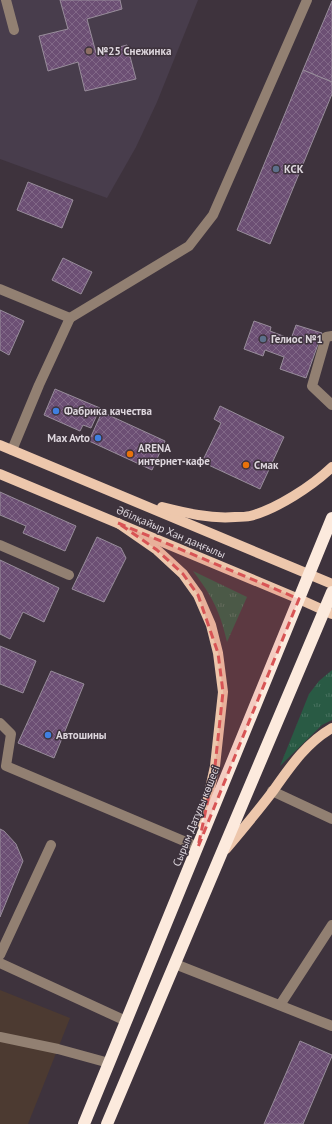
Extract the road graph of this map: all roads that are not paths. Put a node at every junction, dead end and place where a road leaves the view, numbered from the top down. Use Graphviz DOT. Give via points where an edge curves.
graph roads {
  1 [pos="6,0"];
  2 [pos="307,0"];
  3 [pos="14,30"];
  4 [pos="0,289"];
  5 [pos="70,318"];
  6 [pos="332,336"];
  7 [pos="332,405"];
  8 [pos="0,445"];
  9 [pos="12,450"];
  10 [pos="332,467"];
  11 [pos="0,474"];
  12 [pos="129,498"];
  13 [pos="332,518"];
  14 [pos="118,523"];
  15 [pos="0,545"];
  16 [pos="309,573"];
  17 [pos="69,575"];
  18 [pos="332,584"];
  19 [pos="332,592"];
  20 [pos="299,599"];
  21 [pos="328,612"];
  22 [pos="0,723"];
  23 [pos="332,728"];
  24 [pos="272,791"];
  25 [pos="332,818"];
  26 [pos="51,845"];
  27 [pos="198,847"];
  28 [pos="220,857"];
  29 [pos="332,925"];
  30 [pos="0,955"];
  31 [pos="0,963"];
  32 [pos="175,964"];
  33 [pos="280,1005"];
  34 [pos="126,1021"];
  35 [pos="332,1026"];
  36 [pos="0,1037"];
  37 [pos="109,1063"];
  38 [pos="84,1124"];
  39 [pos="107,1124"];
  1 -- 3 [label="lane"];
  2 -- 5 [label="lane" via="213,215 189,246"];
  4 -- 5 [label="lane"];
  5 -- 9 [label="lane"];
  6 -- 7 [label="lane" via="326,337 312,386"];
  8 -- 9 [label="main road, Әбілқайыр Хан даңғылы"];
  9 -- 12 [label="main road, Әбілқайыр Хан даңғылы"];
  10 -- 12 [label="main road" via="309,486 287,499 249,516 200,516"];
  11 -- 14 [label="main road, Әбілқайыр Хан даңғылы"];
  12 -- 16 [label="main road, Әбілқайыр Хан даңғылы"];
  13 -- 16 [label="highway, Сырым Датұлы көшесі"];
  14 -- 20 [label="main road, Әбілқайыр Хан даңғылы"];
  14 -- 27 [label="main road" via="157,550 183,574 198,595 218,653 222,692 216,759"];
  15 -- 17 [label="lane"];
  16 -- 18 [label="main road, Әбілқайыр Хан даңғылы"];
  16 -- 20 [label="highway, Сырым Датұлы көшесі"];
  19 -- 21 [label="highway"];
  20 -- 21 [label="main road, Әбілқайыр Хан даңғылы"];
  20 -- 27 [label="highway, Сырым Датұлы көшесі"];
  21 -- 28 [label="highway"];
  22 -- 27 [label="lane" via="11,734 6,766"];
  23 -- 24 [label="main road" via="293,762"];
  24 -- 25 [label="lane"];
  24 -- 28 [label="main road"];
  26 -- 30 [label="lane"];
  27 -- 34 [label="highway, Сырым Датұлы көшесі"];
  28 -- 32 [label="highway"];
  29 -- 33 [label="lane"];
  31 -- 34 [label="lane"];
  32 -- 33 [label="lane"];
  32 -- 39 [label="highway"];
  33 -- 35 [label="lane"];
  34 -- 37 [label="highway, Сырым Датұлы көшесі"];
  36 -- 37 [label="lane"];
  37 -- 38 [label="highway, Сырым Датұлы көшесі"];
}
